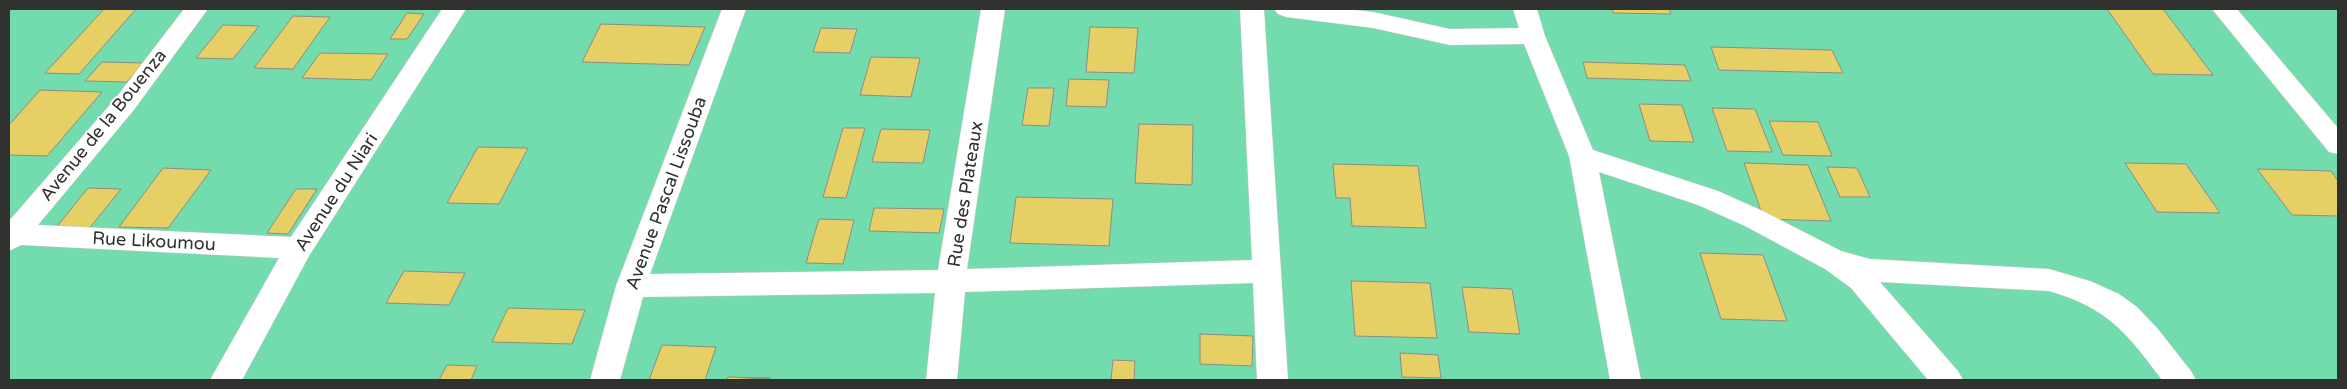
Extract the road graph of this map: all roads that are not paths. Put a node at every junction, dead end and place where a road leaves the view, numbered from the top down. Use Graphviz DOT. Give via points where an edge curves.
graph roads {
  1 [pos="196,9"];
  2 [pos="454,9"];
  3 [pos="734,9"];
  4 [pos="993,9"];
  5 [pos="1252,9"];
  6 [pos="1286,9"];
  7 [pos="1525,9"];
  8 [pos="2224,9"];
  9 [pos="1533,36"];
  10 [pos="2338,145"];
  11 [pos="1582,156"];
  12 [pos="10,236"];
  13 [pos="299,248"];
  14 [pos="1835,261"];
  15 [pos="1267,271"];
  16 [pos="951,281"];
  17 [pos="631,286"];
  18 [pos="226,380"];
  19 [pos="605,380"];
  20 [pos="942,380"];
  21 [pos="1274,380"];
  22 [pos="1624,380"];
  23 [pos="1947,380"];
  24 [pos="2180,380"];
  1 -- 12 [label="street, Avenue de la Bouenza" via="124,105"];
  2 -- 13 [label="street, Avenue du Niari"];
  3 -- 17 [label="street, Avenue Pascal Lissouba"];
  4 -- 16 [label="street, Rue des Plateaux"];
  5 -- 15 [label="street"];
  6 -- 9 [label="street" via="1373,20 1450,37"];
  7 -- 9 [label="street"];
  8 -- 10 [label="street"];
  9 -- 11 [label="street"];
  11 -- 14 [label="street" via="1708,198"];
  11 -- 22 [label="street"];
  12 -- 13 [label="street, Rue Likoumou"];
  13 -- 18 [label="street, Avenue du Niari"];
  14 -- 23 [label="street" via="1861,280"];
  14 -- 24 [label="street" via="1870,270 2049,280 2078,288 2127,315"];
  15 -- 16 [label="street"];
  15 -- 21 [label="street"];
  16 -- 17 [label="street"];
  16 -- 20 [label="street, Rue des Plateaux"];
  17 -- 19 [label="street, Avenue Pascal Lissouba"];
}
